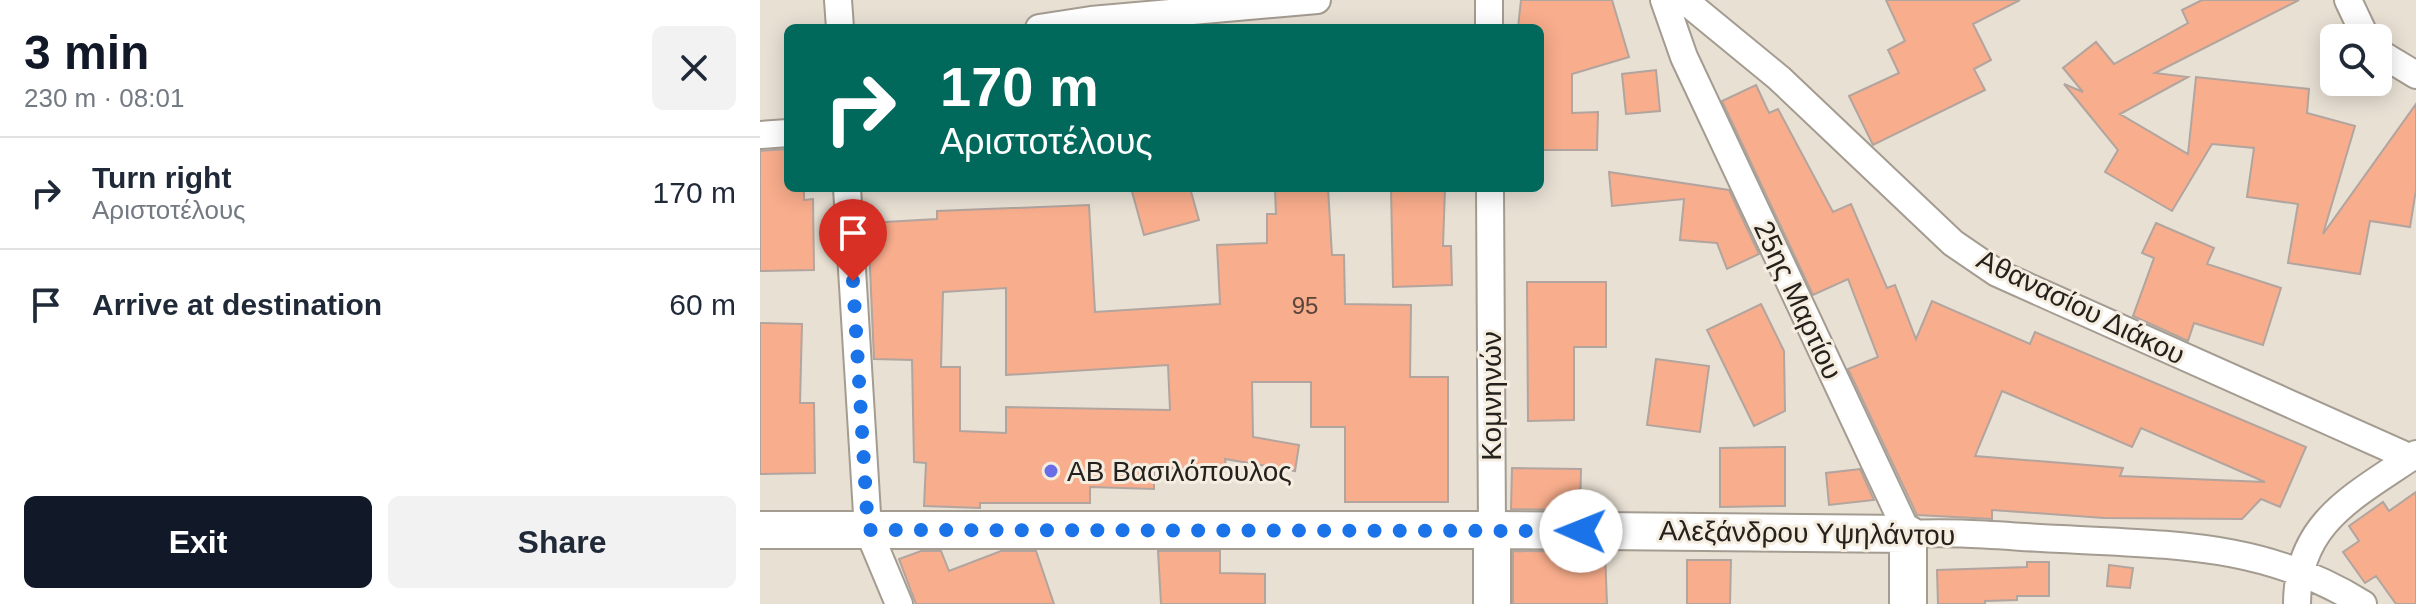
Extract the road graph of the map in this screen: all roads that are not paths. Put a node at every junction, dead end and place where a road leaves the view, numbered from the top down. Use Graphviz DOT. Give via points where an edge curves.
graph roads {
  1 [pos="838,0"];
  2 [pos="1317,0"];
  3 [pos="1489,0"];
  4 [pos="1664,0"];
  5 [pos="1684,0"];
  6 [pos="2348,0"];
  7 [pos="1089,10"];
  8 [pos="840,24"];
  9 [pos="1050,24"];
  10 [pos="1489,24"];
  11 [pos="2359,24"];
  12 [pos="2392,60"];
  13 [pos="2416,75"];
  14 [pos="784,133"];
  15 [pos="760,135"];
  16 [pos="847,192"];
  17 [pos="1490,192"];
  18 [pos="2413,456"];
  19 [pos="760,530"];
  20 [pos="868,530"];
  21 [pos="1492,530"];
  22 [pos="1908,534"];
  23 [pos="2298,571"];
  24 [pos="899,604"];
  25 [pos="1492,604"];
  26 [pos="1908,604"];
  27 [pos="2297,604"];
  28 [pos="2363,604"];
  1 -- 8 [label="street"];
  2 -- 7 [label="street"];
  3 -- 10 [label="street"];
  4 -- 22 [label="street, 25ης Μαρτίου" via="1684,57"];
  5 -- 18 [label="street, Αθανασίου Διάκου" via="1779,78 1953,243 1997,273"];
  6 -- 11 [label="street"];
  7 -- 9 [label="street"];
  12 -- 13 [label="street"];
  14 -- 15 [label="street"];
  16 -- 20 [label="street"];
  17 -- 21 [label="street, Κομνηνών"];
  18 -- 23 [label="street" via="2317,530"];
  19 -- 20 [label="street, Αλεξάνδρου Υψηλάντου"];
  20 -- 21 [label="street, Αλεξάνδρου Υψηλάντου"];
  20 -- 24 [label="street"];
  21 -- 22 [label="street, Αλεξάνδρου Υψηλάντου"];
  21 -- 25 [label="street, Κομνηνών"];
  22 -- 23 [label="street, Αλεξάνδρου Υψηλάντου" via="2196,546 2273,560"];
  22 -- 26 [label="street, 25ης Μαρτίου"];
  23 -- 27 [label="street"];
  23 -- 28 [label="street, Αλεξάνδρου Υψηλάντου"];
}
